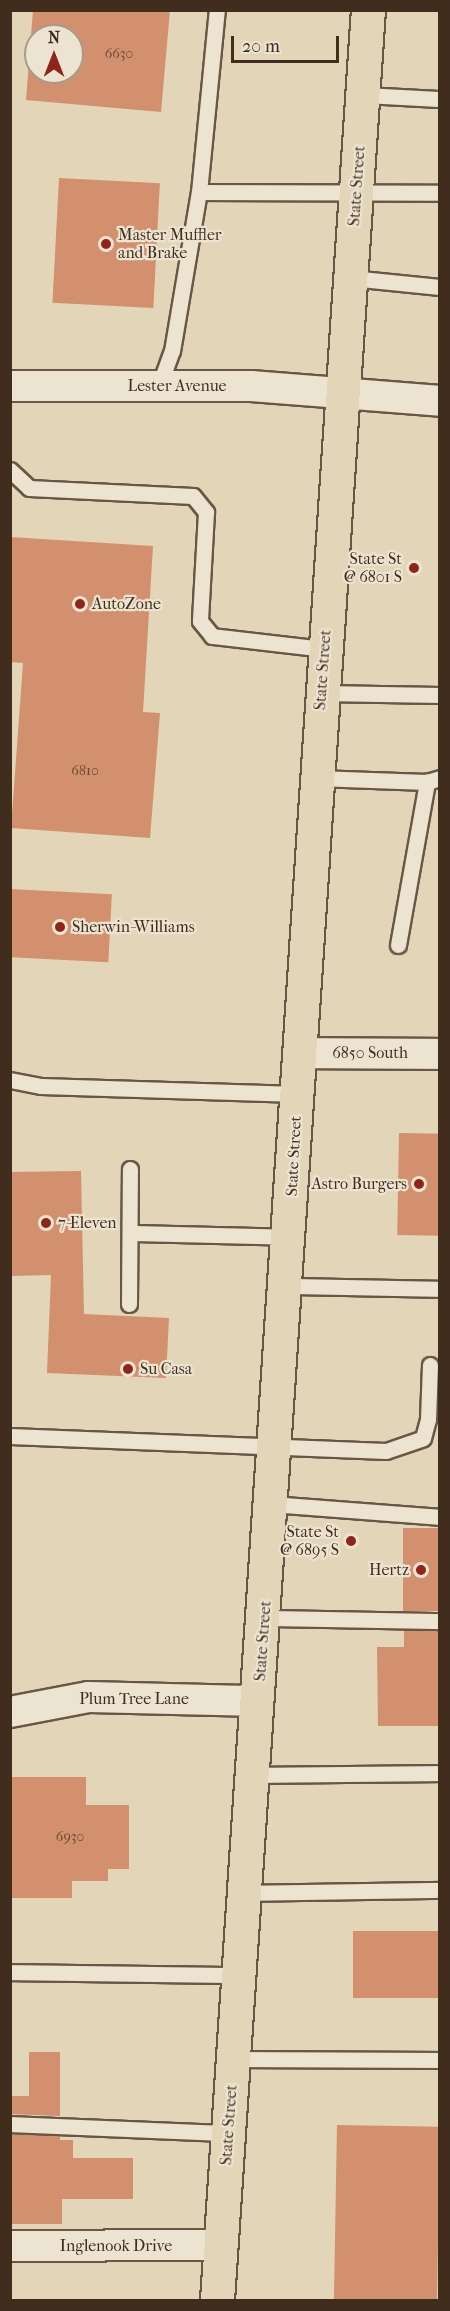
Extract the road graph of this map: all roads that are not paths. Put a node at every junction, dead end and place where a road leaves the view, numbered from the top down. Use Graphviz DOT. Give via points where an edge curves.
graph roads {
  1 [pos="217,10"];
  2 [pos="368,10"];
  3 [pos="363,95"];
  4 [pos="440,99"];
  5 [pos="357,190"];
  6 [pos="199,192"];
  7 [pos="440,193"];
  8 [pos="351,278"];
  9 [pos="440,287"];
  10 [pos="10,386"];
  11 [pos="159,386"];
  12 [pos="342,394"];
  13 [pos="440,401"];
  14 [pos="10,470"];
  15 [pos="324,649"];
  16 [pos="321,693"];
  17 [pos="440,695"];
  18 [pos="316,778"];
  19 [pos="433,780"];
  20 [pos="398,945"];
  21 [pos="300,1053"];
  22 [pos="440,1054"];
  23 [pos="10,1080"];
  24 [pos="298,1094"];
  25 [pos="130,1169"];
  26 [pos="131,1233"];
  27 [pos="290,1237"];
  28 [pos="287,1286"];
  29 [pos="440,1289"];
  30 [pos="129,1304"];
  31 [pos="430,1365"];
  32 [pos="10,1436"];
  33 [pos="276,1448"];
  34 [pos="272,1504"];
  35 [pos="440,1517"];
  36 [pos="264,1618"];
  37 [pos="440,1621"];
  38 [pos="258,1701"];
  39 [pos="10,1712"];
  40 [pos="440,1773"];
  41 [pos="253,1775"];
  42 [pos="440,1890"];
  43 [pos="245,1893"];
  44 [pos="10,1972"];
  45 [pos="240,1975"];
  46 [pos="234,2059"];
  47 [pos="440,2060"];
  48 [pos="10,2124"];
  49 [pos="228,2133"];
  50 [pos="221,2245"];
  51 [pos="10,2246"];
  52 [pos="217,2301"];
  1 -- 6 [label="lane"];
  2 -- 3 [label="main road, State Street"];
  3 -- 4 [label="lane"];
  3 -- 5 [label="main road, State Street"];
  5 -- 6 [label="lane"];
  5 -- 7 [label="lane"];
  5 -- 8 [label="main road, State Street"];
  6 -- 11 [label="lane" via="172,351"];
  8 -- 9 [label="lane"];
  8 -- 12 [label="main road, State Street"];
  10 -- 11 [label="street, Lester Avenue"];
  11 -- 12 [label="street, Lester Avenue" via="250,386"];
  12 -- 13 [label="street, Lester Avenue"];
  12 -- 15 [label="main road, State Street"];
  14 -- 15 [label="lane" via="29,488 193,496 206,512 200,621 212,636"];
  15 -- 16 [label="main road, State Street"];
  16 -- 17 [label="lane"];
  16 -- 18 [label="main road, State Street"];
  18 -- 19 [label="lane"];
  18 -- 21 [label="main road, State Street"];
  19 -- 20 [label="lane"];
  21 -- 22 [label="street, 6850 South"];
  21 -- 24 [label="main road, State Street"];
  23 -- 24 [label="lane" via="41,1086"];
  24 -- 27 [label="main road, State Street"];
  25 -- 26 [label="lane"];
  26 -- 27 [label="lane"];
  26 -- 30 [label="lane"];
  27 -- 28 [label="main road, State Street"];
  28 -- 29 [label="lane"];
  28 -- 33 [label="main road, State Street"];
  31 -- 33 [label="lane" via="428,1419 423,1438 386,1451"];
  32 -- 33 [label="lane"];
  33 -- 34 [label="main road, State Street"];
  34 -- 35 [label="lane"];
  34 -- 36 [label="main road, State Street"];
  36 -- 37 [label="lane"];
  36 -- 38 [label="main road, State Street"];
  38 -- 39 [label="street, Plum Tree Lane" via="89,1697"];
  38 -- 41 [label="main road, State Street"];
  40 -- 41 [label="lane"];
  41 -- 43 [label="main road, State Street"];
  42 -- 43 [label="lane"];
  43 -- 45 [label="main road, State Street"];
  44 -- 45 [label="lane"];
  45 -- 46 [label="main road, State Street"];
  46 -- 47 [label="lane"];
  46 -- 49 [label="main road, State Street"];
  48 -- 49 [label="lane"];
  49 -- 50 [label="main road, State Street"];
  50 -- 51 [label="street, Inglenook Drive"];
  50 -- 52 [label="main road, State Street"];
}
